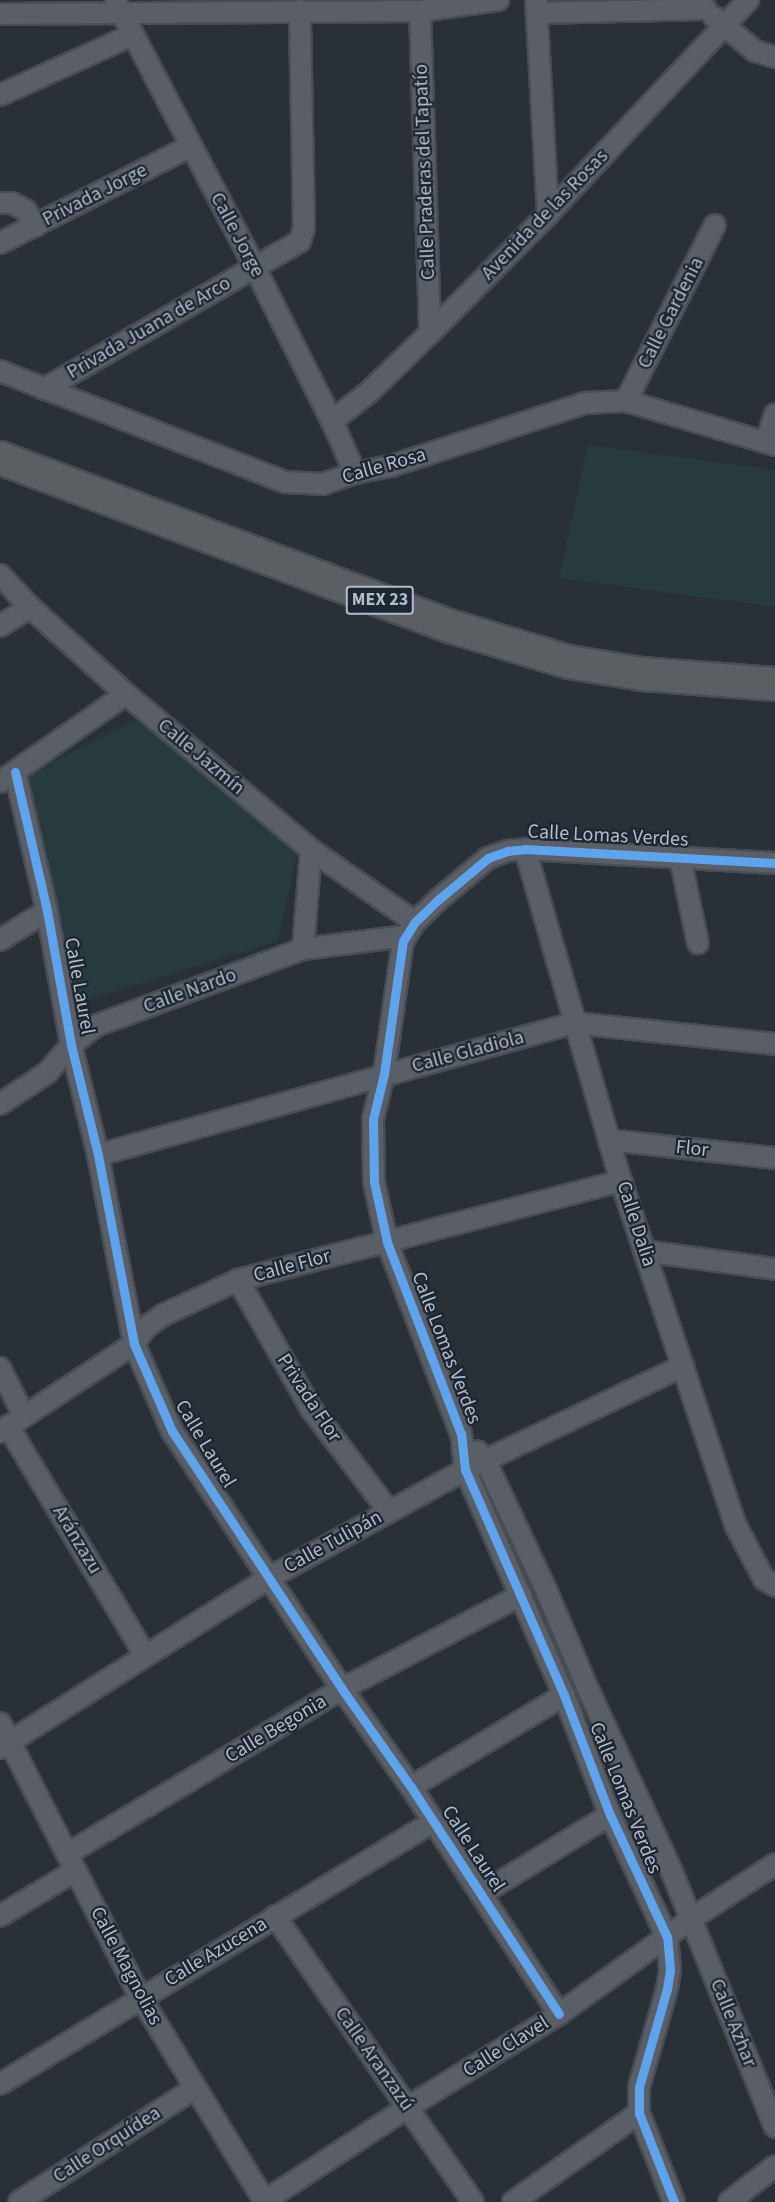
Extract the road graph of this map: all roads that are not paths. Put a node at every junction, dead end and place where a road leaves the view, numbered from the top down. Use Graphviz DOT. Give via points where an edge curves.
graph roads {
  1 [pos="498,0"];
  2 [pos="748,0"];
  3 [pos="701,4"];
  4 [pos="236,6"];
  5 [pos="342,6"];
  6 [pos="537,6"];
  7 [pos="118,7"];
  8 [pos="300,10"];
  9 [pos="420,11"];
  10 [pos="0,14"];
  11 [pos="723,26"];
  12 [pos="132,35"];
  13 [pos="775,57"];
  14 [pos="0,95"];
  15 [pos="191,146"];
  16 [pos="0,203"];
  17 [pos="548,214"];
  18 [pos="36,225"];
  19 [pos="715,225"];
  20 [pos="0,243"];
  21 [pos="254,266"];
  22 [pos="430,333"];
  23 [pos="0,371"];
  24 [pos="44,388"];
  25 [pos="626,401"];
  26 [pos="775,414"];
  27 [pos="332,421"];
  28 [pos="770,444"];
  29 [pos="0,458"];
  30 [pos="355,472"];
  31 [pos="0,575"];
  32 [pos="30,607"];
  33 [pos="0,626"];
  34 [pos="775,684"];
  35 [pos="126,694"];
  36 [pos="7,777"];
  37 [pos="525,849"];
  38 [pos="311,850"];
  39 [pos="680,857"];
  40 [pos="775,863"];
  41 [pos="47,911"];
  42 [pos="410,929"];
  43 [pos="0,940"];
  44 [pos="698,943"];
  45 [pos="303,949"];
  46 [pos="575,1023"];
  47 [pos="775,1044"];
  48 [pos="71,1045"];
  49 [pos="384,1074"];
  50 [pos="0,1104"];
  51 [pos="609,1140"];
  52 [pos="98,1155"];
  53 [pos="775,1158"];
  54 [pos="621,1181"];
  55 [pos="387,1242"];
  56 [pos="644,1251"];
  57 [pos="775,1269"];
  58 [pos="238,1280"];
  59 [pos="134,1344"];
  60 [pos="683,1366"];
  61 [pos="0,1368"];
  62 [pos="11,1425"];
  63 [pos="461,1434"];
  64 [pos="485,1460"];
  65 [pos="465,1470"];
  66 [pos="389,1511"];
  67 [pos="269,1578"];
  68 [pos="775,1586"];
  69 [pos="521,1595"];
  70 [pos="145,1655"];
  71 [pos="342,1689"];
  72 [pos="564,1695"];
  73 [pos="0,1723"];
  74 [pos="5,1745"];
  75 [pos="411,1787"];
  76 [pos="610,1815"];
  77 [pos="433,1822"];
  78 [pos="71,1862"];
  79 [pos="775,1864"];
  80 [pos="481,1894"];
  81 [pos="0,1916"];
  82 [pos="275,1916"];
  83 [pos="691,1919"];
  84 [pos="667,1936"];
  85 [pos="141,1998"];
  86 [pos="559,2014"];
  87 [pos="0,2084"];
  88 [pos="195,2088"];
  89 [pos="408,2107"];
  90 [pos="639,2113"];
  91 [pos="775,2127"];
  92 [pos="775,2166"];
  93 [pos="19,2202"];
  94 [pos="264,2202"];
  95 [pos="473,2202"];
  96 [pos="513,2202"];
  97 [pos="674,2202"];
  98 [pos="729,2202"];
  1 -- 9 [label="street"];
  2 -- 11 [label="street, Avenida de las Rosas"];
  3 -- 6 [label="street"];
  3 -- 11 [label="street"];
  4 -- 7 [label="street"];
  4 -- 8 [label="street"];
  5 -- 8 [label="street"];
  5 -- 9 [label="street"];
  6 -- 17 [label="street"];
  7 -- 10 [label="street"];
  7 -- 12 [label="street, Calle Jorge"];
  8 -- 21 [label="street, Privada Juana de Arco" via="304,228 300,241"];
  9 -- 22 [label="street, Calle Praderas del Tapatío"];
  11 -- 13 [label="street" via="755,51"];
  11 -- 17 [label="street, Avenida de las Rosas"];
  12 -- 14 [label="street"];
  12 -- 15 [label="street, Calle Jorge"];
  15 -- 18 [label="street, Privada Jorge"];
  15 -- 21 [label="street, Calle Jorge"];
  16 -- 18 [label="street" via="12,203 25,210"];
  17 -- 22 [label="street, Avenida de las Rosas"];
  18 -- 20 [label="street, Privada Jorge"];
  19 -- 25 [label="street, Calle Gardenia"];
  21 -- 24 [label="street, Privada Juana de Arco"];
  21 -- 27 [label="street, Calle Jorge"];
  22 -- 27 [label="street, Avenida de las Rosas" via="368,393"];
  23 -- 24 [label="street, Calle Rosa"];
  24 -- 30 [label="street, Calle Rosa" via="285,482 323,484"];
  25 -- 28 [label="street, Calle Rosa"];
  25 -- 30 [label="street, Calle Rosa" via="585,403 391,466"];
  26 -- 28 [label="street"];
  27 -- 30 [label="street, Calle Jorge"];
  29 -- 34 [label="highway, MEX 23" via="432,619 570,662 642,674"];
  31 -- 32 [label="street, Calle Jazmín"];
  32 -- 33 [label="street"];
  32 -- 35 [label="street, Calle Jazmín"];
  35 -- 36 [label="street"];
  35 -- 38 [label="street, Calle Jazmín"];
  36 -- 41 [label="street, Calle Laurel"];
  37 -- 39 [label="street, Calle Lomas Verdes"];
  37 -- 42 [label="street, Calle Lomas Verdes" via="488,858 452,886"];
  37 -- 46 [label="street, Calle Dalia"];
  38 -- 42 [label="street, Calle Jazmín"];
  38 -- 45 [label="street"];
  39 -- 40 [label="street, Calle Lomas Verdes"];
  39 -- 44 [label="street"];
  41 -- 43 [label="street"];
  41 -- 48 [label="street, Calle Laurel"];
  42 -- 45 [label="street, Calle Nardo"];
  42 -- 49 [label="street, Calle Lomas Verdes" via="402,941"];
  45 -- 48 [label="street, Calle Nardo" via="95,1026"];
  46 -- 47 [label="street, Calle Gladiola"];
  46 -- 49 [label="street, Calle Gladiola"];
  46 -- 51 [label="street, Calle Dalia"];
  48 -- 50 [label="street, Calle Nardo" via="47,1073"];
  48 -- 52 [label="street, Calle Laurel"];
  49 -- 52 [label="street, Calle Gladiola"];
  49 -- 55 [label="street, Calle Lomas Verdes" via="373,1119 374,1182"];
  51 -- 53 [label="street, Flor"];
  51 -- 54 [label="street, Calle Dalia"];
  52 -- 59 [label="street, Calle Laurel"];
  54 -- 55 [label="street, Calle Flor"];
  54 -- 56 [label="street, Calle Dalia"];
  55 -- 58 [label="street, Calle Flor"];
  55 -- 63 [label="street, Calle Lomas Verdes"];
  56 -- 57 [label="street"];
  56 -- 60 [label="street, Calle Dalia"];
  58 -- 59 [label="street, Calle Flor" via="163,1314 145,1328"];
  58 -- 66 [label="street, Privada Flor" via="312,1410"];
  59 -- 62 [label="street, Calle Flor"];
  59 -- 67 [label="street, Calle Laurel" via="172,1431"];
  60 -- 64 [label="street, Calle Tulipán"];
  60 -- 68 [label="street, Calle Dalia" via="736,1526 764,1579"];
  61 -- 62 [label="street, Aránzazu"];
  62 -- 70 [label="street, Aránzazu"];
  63 -- 64 [label="street, Calle Lomas Verdes"];
  63 -- 65 [label="street, Calle Lomas Verdes"];
  64 -- 65 [label="street, Calle Tulipán"];
  64 -- 83 [label="street, Calle Lomas Verdes"];
  65 -- 66 [label="street, Calle Tulipán"];
  65 -- 69 [label="street, Calle Lomas Verdes"];
  66 -- 67 [label="street, Calle Tulipán"];
  67 -- 70 [label="street, Calle Tulipán"];
  67 -- 71 [label="street, Calle Laurel"];
  69 -- 71 [label="street, Calle Begonia"];
  69 -- 72 [label="street, Calle Lomas Verdes"];
  70 -- 74 [label="street, Calle Tulipán"];
  71 -- 75 [label="street, Calle Laurel"];
  71 -- 78 [label="street, Calle Begonia"];
  72 -- 75 [label="street"];
  72 -- 76 [label="street, Calle Lomas Verdes"];
  73 -- 74 [label="street, Calle Magnolias"];
  74 -- 78 [label="street, Calle Magnolias"];
  75 -- 77 [label="street, Calle Laurel"];
  76 -- 80 [label="street"];
  76 -- 84 [label="street, Calle Lomas Verdes"];
  77 -- 80 [label="street, Calle Laurel"];
  77 -- 82 [label="street, Calle Azucena"];
  78 -- 81 [label="street, Calle Begonia"];
  78 -- 85 [label="street, Calle Magnolias"];
  79 -- 83 [label="street, Calle Clavel"];
  80 -- 86 [label="street, Calle Laurel"];
  82 -- 85 [label="street, Calle Azucena"];
  82 -- 89 [label="street, Calle Aranzazú"];
  83 -- 84 [label="street, Calle Clavel"];
  83 -- 91 [label="street, Calle Azhar"];
  84 -- 86 [label="street, Calle Clavel"];
  84 -- 90 [label="street, Calle Lomas Verdes" via="667,1989 639,2087"];
  85 -- 87 [label="street, Calle Azucena"];
  85 -- 88 [label="street, Calle Magnolias"];
  86 -- 89 [label="street, Calle Clavel"];
  88 -- 93 [label="street, Calle Orquídea"];
  88 -- 94 [label="street, Calle Magnolias"];
  89 -- 94 [label="street, Calle Clavel"];
  89 -- 95 [label="street, Calle Aranzazú"];
  90 -- 96 [label="street"];
  90 -- 97 [label="street, Calle Lomas Verdes"];
  92 -- 98 [label="street"];
}
